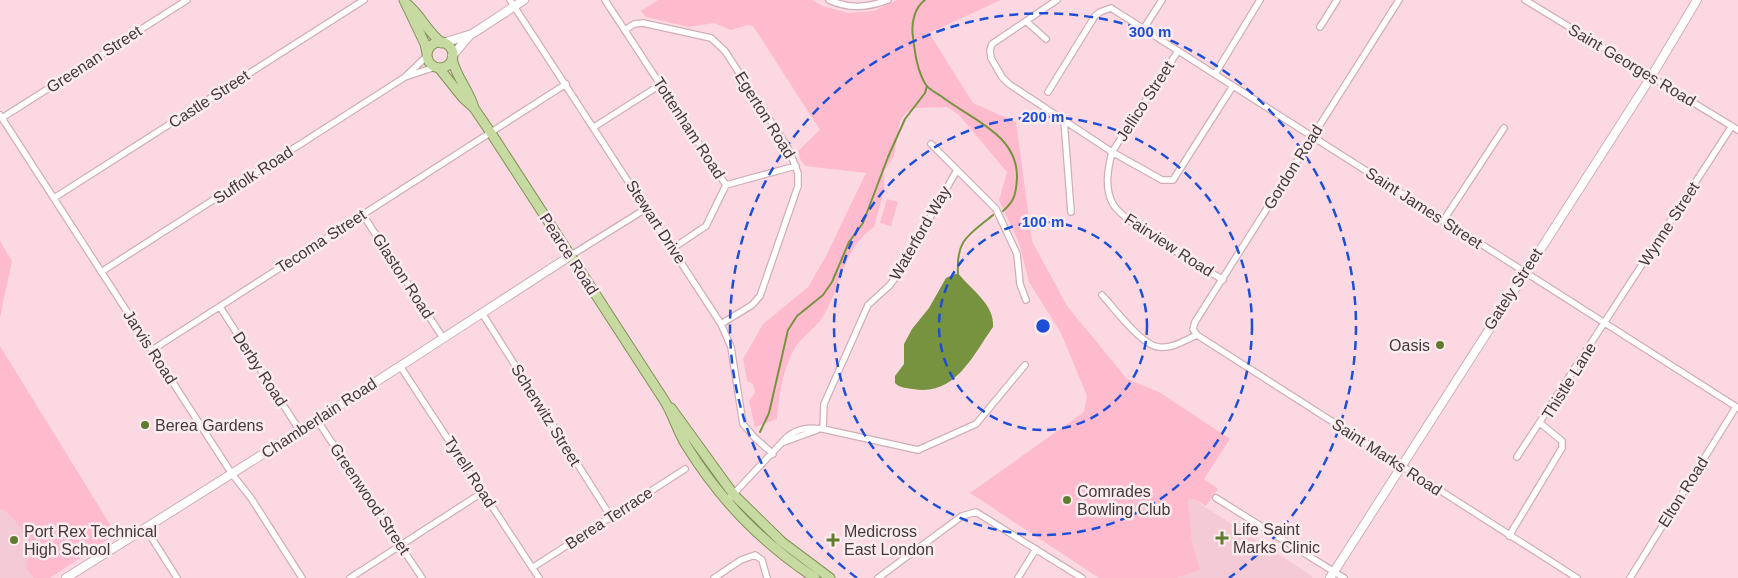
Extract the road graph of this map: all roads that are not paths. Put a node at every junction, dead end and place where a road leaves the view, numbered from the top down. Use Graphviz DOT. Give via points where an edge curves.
graph roads {
  1 [pos="186,0"];
  2 [pos="364,0"];
  3 [pos="524,0"];
  4 [pos="605,0"];
  5 [pos="829,0"];
  6 [pos="888,0"];
  7 [pos="1057,0"];
  8 [pos="1162,0"];
  9 [pos="1260,0"];
  10 [pos="1337,0"];
  11 [pos="1399,0"];
  12 [pos="1525,0"];
  13 [pos="1697,0"];
  14 [pos="405,2"];
  15 [pos="512,3"];
  16 [pos="1027,22"];
  17 [pos="1320,27"];
  18 [pos="1144,28"];
  19 [pos="625,30"];
  20 [pos="472,34"];
  21 [pos="1046,39"];
  22 [pos="443,43"];
  23 [pos="1178,51"];
  24 [pos="427,54"];
  25 [pos="452,58"];
  26 [pos="437,68"];
  27 [pos="1215,74"];
  28 [pos="405,77"];
  29 [pos="1651,77"];
  30 [pos="566,84"];
  31 [pos="660,85"];
  32 [pos="1233,86"];
  33 [pos="1048,92"];
  34 [pos="474,108"];
  35 [pos="1,116"];
  36 [pos="1064,120"];
  37 [pos="1732,126"];
  38 [pos="594,127"];
  39 [pos="1504,128"];
  40 [pos="1738,130"];
  41 [pos="491,133"];
  42 [pos="1311,137"];
  43 [pos="931,144"];
  44 [pos="1112,152"];
  45 [pos="796,166"];
  46 [pos="957,170"];
  47 [pos="726,184"];
  48 [pos="54,198"];
  49 [pos="647,208"];
  50 [pos="1071,212"];
  51 [pos="363,214"];
  52 [pos="1443,220"];
  53 [pos="673,248"];
  54 [pos="570,256"];
  55 [pos="101,272"];
  56 [pos="1524,272"];
  57 [pos="1223,280"];
  58 [pos="1102,295"];
  59 [pos="1026,300"];
  60 [pos="220,307"];
  61 [pos="482,312"];
  62 [pos="1606,322"];
  63 [pos="721,324"];
  64 [pos="1197,336"];
  65 [pos="443,338"];
  66 [pos="152,350"];
  67 [pos="1025,365"];
  68 [pos="400,366"];
  69 [pos="664,400"];
  70 [pos="1737,407"];
  71 [pos="317,420"];
  72 [pos="1540,423"];
  73 [pos="821,429"];
  74 [pos="300,431"];
  75 [pos="773,454"];
  76 [pos="1517,457"];
  77 [pos="1401,466"];
  78 [pos="685,469"];
  79 [pos="232,474"];
  80 [pos="483,492"];
  81 [pos="734,495"];
  82 [pos="1216,498"];
  83 [pos="726,502"];
  84 [pos="611,517"];
  85 [pos="146,529"];
  86 [pos="1509,536"];
  87 [pos="400,544"];
  88 [pos="1036,549"];
  89 [pos="532,568"];
  90 [pos="1332,575"];
  91 [pos="66,578"];
  92 [pos="177,578"];
  93 [pos="302,578"];
  94 [pos="350,578"];
  95 [pos="422,578"];
  96 [pos="539,578"];
  97 [pos="714,578"];
  98 [pos="767,578"];
  99 [pos="815,578"];
  100 [pos="830,578"];
  101 [pos="878,578"];
  102 [pos="1018,578"];
  103 [pos="1082,578"];
  104 [pos="1344,578"];
  105 [pos="1577,578"];
  106 [pos="1630,578"];
  1 -- 35 [label="street, Greenan Street"];
  2 -- 48 [label="street, Castle Street"];
  3 -- 15 [label="street"];
  4 -- 19 [label="street, Tottenham Road"];
  5 -- 6 [label="street" via="849,7 862,7"];
  7 -- 16 [label="street"];
  8 -- 18 [label="street"];
  9 -- 27 [label="street"];
  10 -- 17 [label="street"];
  11 -- 42 [label="street, Gordon Road"];
  12 -- 29 [label="street, Saint Georges Road"];
  13 -- 29 [label="street, Gately Street"];
  14 -- 22 [label="main road, Pearce Road"];
  14 -- 24 [label="main road, Pearce Road"];
  15 -- 20 [label="street"];
  15 -- 30 [label="street, Stewart Drive"];
  16 -- 21 [label="street"];
  16 -- 36 [label="street" via="998,38 990,50 991,58 1009,84"];
  18 -- 23 [label="street, Saint James Street"];
  18 -- 33 [label="street, Saint James Street" via="1111,8 1100,12"];
  19 -- 31 [label="street, Tottenham Road"];
  19 -- 45 [label="street, Egerton Road" via="643,23 715,40 788,148"];
  20 -- 22 [label="street"];
  20 -- 25 [label="street"];
  22 -- 24 [label="main road" via="432,45"];
  22 -- 25 [label="main road, Pearce Road" via="450,48"];
  23 -- 27 [label="street, Saint James Street"];
  23 -- 44 [label="street, Jellico Street"];
  24 -- 26 [label="main road, Pearce Road" via="428,62"];
  24 -- 28 [label="street, Suffolk Road"];
  25 -- 26 [label="main road" via="448,65"];
  25 -- 34 [label="main road, Pearce Road"];
  26 -- 28 [label="street, Suffolk Road"];
  26 -- 34 [label="main road, Pearce Road"];
  27 -- 32 [label="street, Saint James Street"];
  28 -- 55 [label="street, Suffolk Road"];
  29 -- 37 [label="street, Saint Georges Road"];
  29 -- 56 [label="street, Gately Street"];
  30 -- 38 [label="street, Stewart Drive"];
  30 -- 41 [label="street, Tecoma Street"];
  31 -- 38 [label="street"];
  31 -- 47 [label="street, Tottenham Road"];
  32 -- 42 [label="street, Saint James Street"];
  32 -- 44 [label="street" via="1172,180 1162,180"];
  34 -- 41 [label="main road, Pearce Road"];
  35 -- 48 [label="street, Jarvis Road"];
  36 -- 44 [label="street"];
  36 -- 50 [label="street"];
  37 -- 40 [label="street, Saint Georges Road"];
  37 -- 62 [label="street, Wynne Street"];
  38 -- 49 [label="street, Stewart Drive"];
  39 -- 52 [label="street"];
  41 -- 51 [label="street, Tecoma Street"];
  41 -- 54 [label="main road, Pearce Road"];
  42 -- 52 [label="street, Saint James Street"];
  42 -- 57 [label="street, Gordon Road"];
  43 -- 46 [label="street"];
  44 -- 57 [label="street, Fairview Road" via="1108,178 1109,195 1114,206 1132,223"];
  45 -- 47 [label="street"];
  45 -- 63 [label="street, Egerton Road" via="798,186 760,296 752,305"];
  46 -- 59 [label="street" via="996,209 1017,254 1020,284"];
  46 -- 73 [label="street, Waterford Way" via="898,274 868,306 824,404"];
  47 -- 53 [label="street, Tottenham Road" via="706,226"];
  48 -- 55 [label="street, Jarvis Road"];
  49 -- 53 [label="street, Stewart Drive"];
  49 -- 54 [label="street"];
  51 -- 60 [label="street, Tecoma Street"];
  51 -- 65 [label="street, Glaston Road"];
  52 -- 56 [label="street, Saint James Street"];
  53 -- 63 [label="street, Stewart Drive"];
  54 -- 61 [label="street, Chamberlain Road"];
  54 -- 69 [label="main road, Pearce Road"];
  55 -- 66 [label="street, Jarvis Road"];
  56 -- 62 [label="street, Saint James Street"];
  56 -- 77 [label="street, Gately Street"];
  57 -- 64 [label="street, Gordon Road" via="1195,322 1193,329"];
  58 -- 64 [label="street" via="1142,338 1154,346 1166,347"];
  60 -- 66 [label="street, Tecoma Street"];
  60 -- 74 [label="street, Derby Road"];
  61 -- 65 [label="street, Chamberlain Road"];
  61 -- 84 [label="street, Scherwitz Street"];
  62 -- 70 [label="street, Saint James Street"];
  62 -- 72 [label="street, Thistle Lane"];
  63 -- 75 [label="street, Stewart Drive" via="730,347 743,424"];
  64 -- 77 [label="street, Saint Marks Road"];
  65 -- 68 [label="street, Chamberlain Road"];
  66 -- 79 [label="street, Jarvis Road"];
  67 -- 73 [label="street" via="976,424 918,450"];
  68 -- 71 [label="street, Chamberlain Road"];
  68 -- 80 [label="street, Tyrell Road"];
  69 -- 81 [label="main road, Pearce Road"];
  69 -- 83 [label="main road, Pearce Road" via="685,443"];
  70 -- 106 [label="street, Elton Road"];
  71 -- 74 [label="street, Chamberlain Road"];
  71 -- 87 [label="street, Greenwood Street"];
  72 -- 76 [label="street"];
  72 -- 86 [label="street, Thistle Lane" via="1559,436 1562,448"];
  73 -- 75 [label="street" via="796,431"];
  74 -- 79 [label="street, Chamberlain Road"];
  75 -- 81 [label="street"];
  77 -- 86 [label="street, Saint Marks Road"];
  77 -- 90 [label="street, Gately Street"];
  78 -- 84 [label="street, Berea Terrace"];
  79 -- 85 [label="street, Chamberlain Road"];
  79 -- 93 [label="street, Jarvis Road"];
  80 -- 87 [label="street"];
  80 -- 89 [label="street, Tyrell Road"];
  81 -- 83 [label="street"];
  81 -- 100 [label="main road, Pearce Road" via="782,542"];
  82 -- 90 [label="street"];
  83 -- 99 [label="main road, Pearce Road" via="780,554"];
  84 -- 89 [label="street, Berea Terrace"];
  85 -- 91 [label="street, Chamberlain Road"];
  85 -- 92 [label="street"];
  86 -- 105 [label="street, Saint Marks Road"];
  87 -- 94 [label="street"];
  87 -- 95 [label="street, Greenwood Street"];
  88 -- 101 [label="street" via="983,516 970,512"];
  88 -- 102 [label="street"];
  88 -- 103 [label="street"];
  89 -- 96 [label="street, Tyrell Road"];
  90 -- 104 [label="street"];
  97 -- 98 [label="street" via="755,555 765,568"];
}
